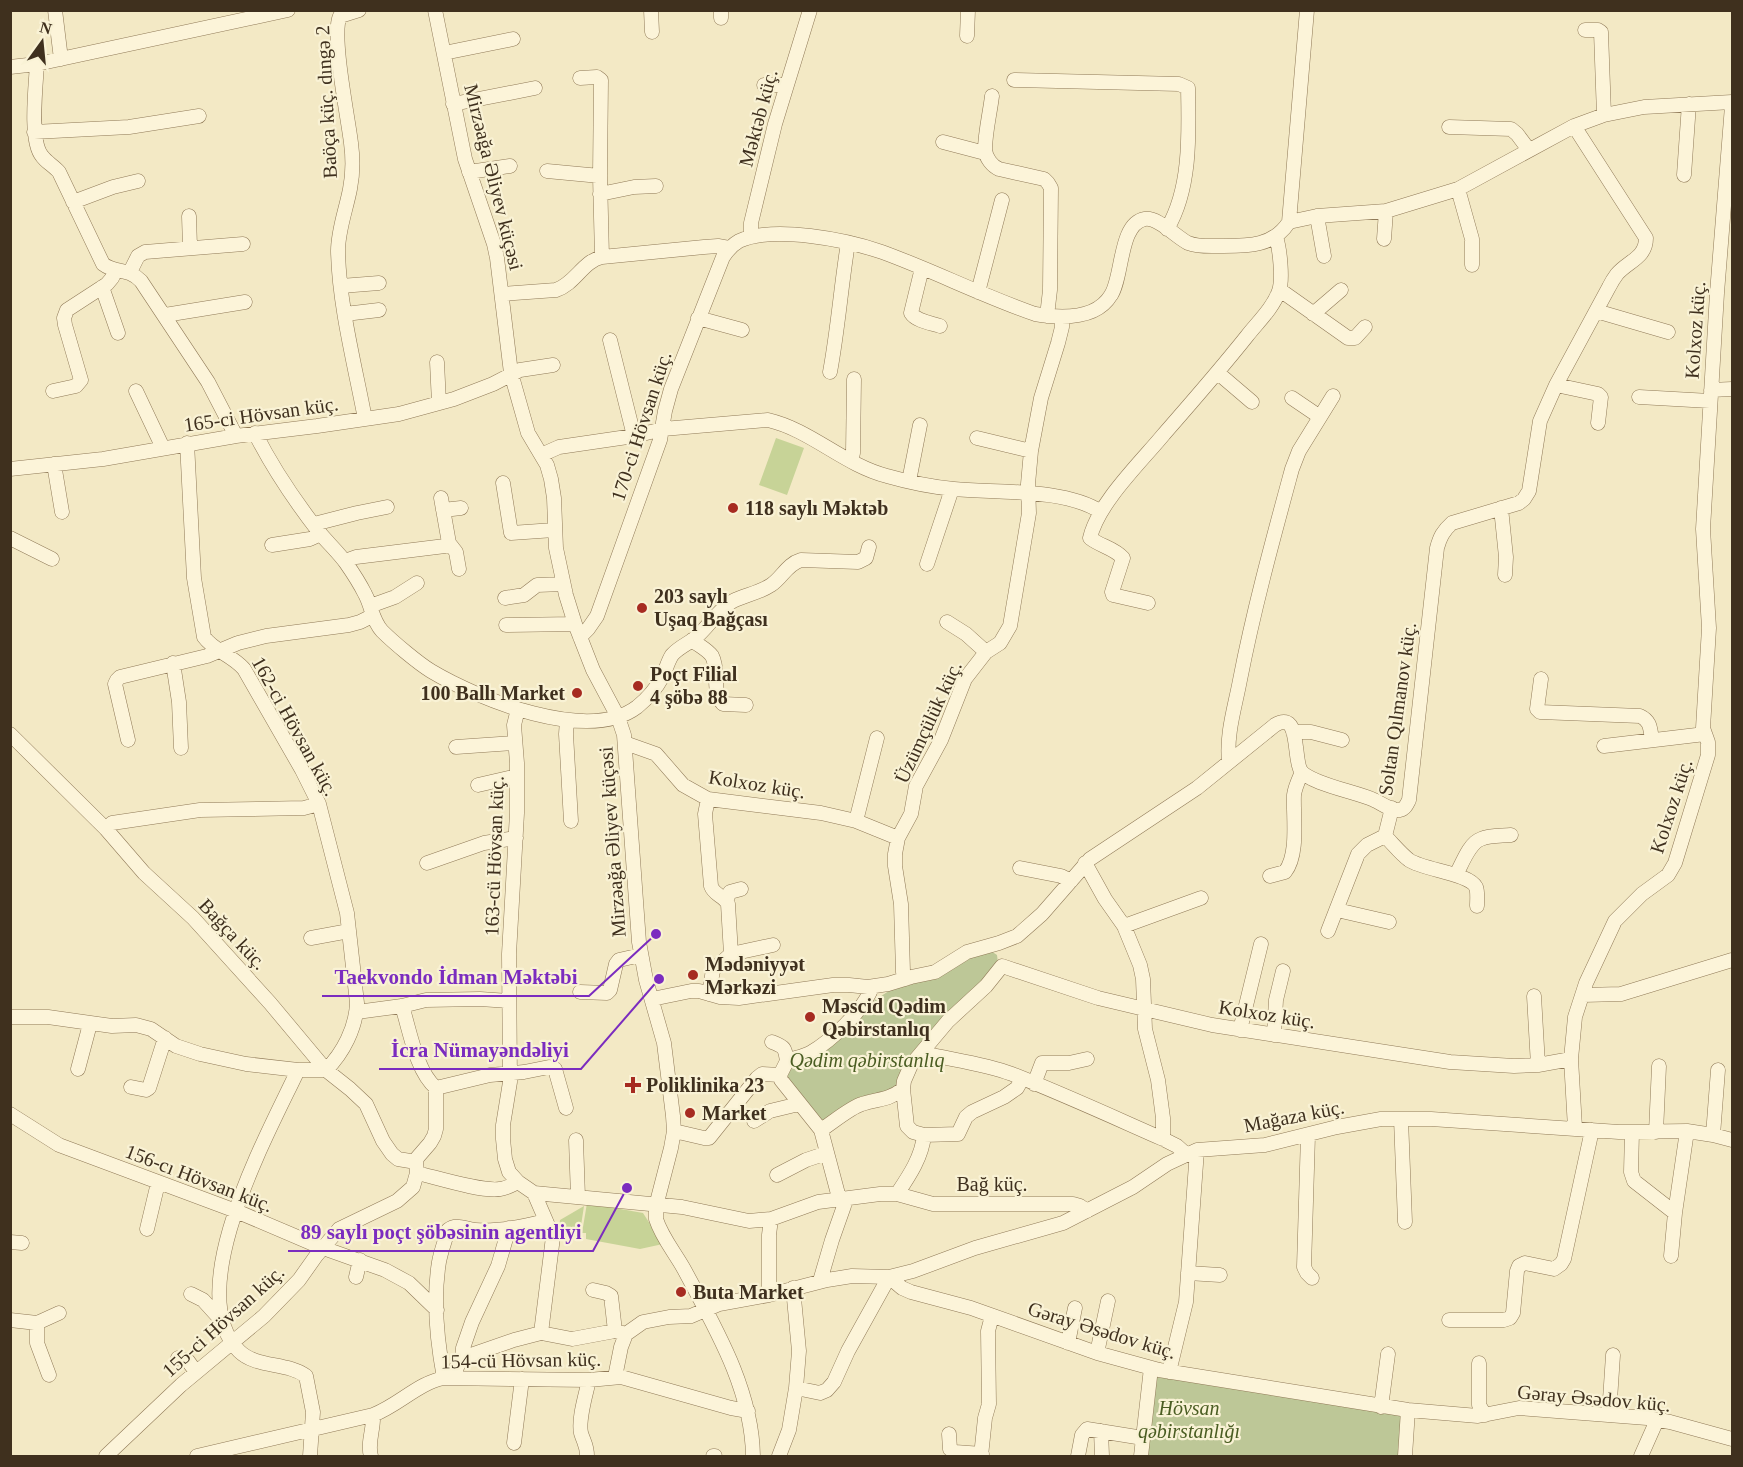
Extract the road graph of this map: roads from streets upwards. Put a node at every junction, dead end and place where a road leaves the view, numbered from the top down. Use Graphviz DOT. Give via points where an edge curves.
graph roads {
  1 [pos="55,10"];
  2 [pos="288,10"];
  3 [pos="359,10"];
  4 [pos="435,10"];
  5 [pos="651,10"];
  6 [pos="810,10"];
  7 [pos="968,10"];
  8 [pos="1307,10"];
  9 [pos="1585,30"];
  10 [pos="652,32"];
  11 [pos="967,36"];
  12 [pos="513,39"];
  13 [pos="444,52"];
  14 [pos="61,59"];
  15 [pos="37,64"];
  16 [pos="10,67"];
  17 [pos="580,78"];
  18 [pos="1014,80"];
  19 [pos="764,85"];
  20 [pos="786,86"];
  21 [pos="535,88"];
  22 [pos="992,96"];
  23 [pos="453,104"];
  24 [pos="1689,104"];
  25 [pos="1732,104"];
  26 [pos="1604,115"];
  27 [pos="199,116"];
  28 [pos="1574,126"];
  29 [pos="1449,127"];
  30 [pos="34,132"];
  31 [pos="943,142"];
  32 [pos="1528,150"];
  33 [pos="985,153"];
  34 [pos="510,166"];
  35 [pos="547,171"];
  36 [pos="469,172"];
  37 [pos="1684,175"];
  38 [pos="600,176"];
  39 [pos="138,181"];
  40 [pos="656,186"];
  41 [pos="1458,189"];
  42 [pos="600,194"];
  43 [pos="1002,200"];
  44 [pos="73,202"];
  45 [pos="1386,211"];
  46 [pos="189,216"];
  47 [pos="1317,216"];
  48 [pos="1289,222"];
  49 [pos="1167,229"];
  50 [pos="751,237"];
  51 [pos="1276,237"];
  52 [pos="1384,239"];
  53 [pos="848,243"];
  54 [pos="243,244"];
  55 [pos="190,248"];
  56 [pos="729,248"];
  57 [pos="1324,256"];
  58 [pos="602,257"];
  59 [pos="1472,265"];
  60 [pos="922,268"];
  61 [pos="123,271"];
  62 [pos="379,283"];
  63 [pos="341,286"];
  64 [pos="102,287"];
  65 [pos="1280,290"];
  66 [pos="1341,290"];
  67 [pos="978,292"];
  68 [pos="502,294"];
  69 [pos="245,302"];
  70 [pos="379,310"];
  71 [pos="1596,312"];
  72 [pos="345,314"];
  73 [pos="1313,314"];
  74 [pos="165,315"];
  75 [pos="1047,316"];
  76 [pos="1062,317"];
  77 [pos="698,318"];
  78 [pos="940,326"];
  79 [pos="1365,327"];
  80 [pos="742,330"];
  81 [pos="1668,332"];
  82 [pos="118,333"];
  83 [pos="610,340"];
  84 [pos="436,362"];
  85 [pos="553,364"];
  86 [pos="830,372"];
  87 [pos="510,373"];
  88 [pos="1218,373"];
  89 [pos="854,379"];
  90 [pos="1556,386"];
  91 [pos="1732,389"];
  92 [pos="53,391"];
  93 [pos="136,391"];
  94 [pos="1333,396"];
  95 [pos="1711,396"];
  96 [pos="1639,397"];
  97 [pos="1292,398"];
  98 [pos="1252,402"];
  99 [pos="439,403"];
  100 [pos="1320,417"];
  101 [pos="366,419"];
  102 [pos="1598,423"];
  103 [pos="920,425"];
  104 [pos="663,429"];
  105 [pos="255,433"];
  106 [pos="236,435"];
  107 [pos="634,436"];
  108 [pos="977,438"];
  109 [pos="187,443"];
  110 [pos="162,448"];
  111 [pos="1031,452"];
  112 [pos="541,455"];
  113 [pos="851,461"];
  114 [pos="54,464"];
  115 [pos="10,469"];
  116 [pos="909,481"];
  117 [pos="503,483"];
  118 [pos="952,489"];
  119 [pos="1029,494"];
  120 [pos="387,507"];
  121 [pos="461,508"];
  122 [pos="1501,508"];
  123 [pos="62,512"];
  124 [pos="1101,512"];
  125 [pos="317,529"];
  126 [pos="554,530"];
  127 [pos="10,538"];
  128 [pos="449,543"];
  129 [pos="272,545"];
  130 [pos="869,547"];
  131 [pos="52,559"];
  132 [pos="345,561"];
  133 [pos="927,564"];
  134 [pos="459,569"];
  135 [pos="1505,575"];
  136 [pos="417,583"];
  137 [pos="563,584"];
  138 [pos="506,598"];
  139 [pos="1148,603"];
  140 [pos="371,611"];
  141 [pos="947,622"];
  142 [pos="506,625"];
  143 [pos="577,630"];
  144 [pos="692,640"];
  145 [pos="220,651"];
  146 [pos="986,652"];
  147 [pos="173,663"];
  148 [pos="1541,679"];
  149 [pos="746,705"];
  150 [pos="518,709"];
  151 [pos="618,717"];
  152 [pos="567,720"];
  153 [pos="1293,732"];
  154 [pos="10,734"];
  155 [pos="1705,734"];
  156 [pos="877,738"];
  157 [pos="1652,739"];
  158 [pos="128,740"];
  159 [pos="1342,740"];
  160 [pos="515,743"];
  161 [pos="625,743"];
  162 [pos="1604,746"];
  163 [pos="456,747"];
  164 [pos="181,748"];
  165 [pos="1229,762"];
  166 [pos="1302,772"];
  167 [pos="517,776"];
  168 [pos="478,785"];
  169 [pos="708,799"];
  170 [pos="319,804"];
  171 [pos="1392,808"];
  172 [pos="571,821"];
  173 [pos="856,821"];
  174 [pos="106,829"];
  175 [pos="1511,835"];
  176 [pos="1385,836"];
  177 [pos="516,837"];
  178 [pos="898,838"];
  179 [pos="427,863"];
  180 [pos="1085,863"];
  181 [pos="1020,868"];
  182 [pos="1455,875"];
  183 [pos="1270,876"];
  184 [pos="1071,881"];
  185 [pos="741,889"];
  186 [pos="1201,898"];
  187 [pos="726,900"];
  188 [pos="1477,906"];
  189 [pos="1337,910"];
  190 [pos="1389,922"];
  191 [pos="1124,926"];
  192 [pos="1328,931"];
  193 [pos="349,932"];
  194 [pos="311,938"];
  195 [pos="999,943"];
  196 [pos="1261,944"];
  197 [pos="773,945"];
  198 [pos="732,954"];
  199 [pos="641,955"];
  200 [pos="1732,960"];
  201 [pos="1002,966"];
  202 [pos="1283,971"];
  203 [pos="905,979"];
  204 [pos="872,987"];
  205 [pos="580,992"];
  206 [pos="709,994"];
  207 [pos="1583,995"];
  208 [pos="1534,996"];
  209 [pos="652,999"];
  210 [pos="509,1001"];
  211 [pos="402,1006"];
  212 [pos="1144,1010"];
  213 [pos="357,1012"];
  214 [pos="10,1017"];
  215 [pos="90,1024"];
  216 [pos="1240,1030"];
  217 [pos="1274,1035"];
  218 [pos="165,1038"];
  219 [pos="772,1042"];
  220 [pos="923,1053"];
  221 [pos="1087,1059"];
  222 [pos="1572,1059"];
  223 [pos="787,1061"];
  224 [pos="1538,1065"];
  225 [pos="1659,1066"];
  226 [pos="78,1069"];
  227 [pos="298,1070"];
  228 [pos="326,1070"];
  229 [pos="1718,1070"];
  230 [pos="510,1073"];
  231 [pos="780,1075"];
  232 [pos="1028,1081"];
  233 [pos="130,1087"];
  234 [pos="436,1088"];
  235 [pos="903,1089"];
  236 [pos="799,1104"];
  237 [pos="566,1108"];
  238 [pos="10,1114"];
  239 [pos="1401,1119"];
  240 [pos="754,1122"];
  241 [pos="1575,1128"];
  242 [pos="821,1130"];
  243 [pos="1592,1130"];
  244 [pos="674,1131"];
  245 [pos="1687,1131"];
  246 [pos="1632,1132"];
  247 [pos="1656,1132"];
  248 [pos="924,1135"];
  249 [pos="1308,1135"];
  250 [pos="1713,1135"];
  251 [pos="1163,1139"];
  252 [pos="576,1140"];
  253 [pos="1732,1140"];
  254 [pos="1192,1152"];
  255 [pos="827,1153"];
  256 [pos="416,1168"];
  257 [pos="777,1175"];
  258 [pos="518,1182"];
  259 [pos="159,1183"];
  260 [pos="534,1193"];
  261 [pos="897,1194"];
  262 [pos="578,1197"];
  263 [pos="842,1200"];
  264 [pos="656,1206"];
  265 [pos="236,1211"];
  266 [pos="1087,1211"];
  267 [pos="1675,1213"];
  268 [pos="771,1219"];
  269 [pos="545,1221"];
  270 [pos="1405,1222"];
  271 [pos="509,1228"];
  272 [pos="147,1229"];
  273 [pos="323,1248"];
  274 [pos="1671,1256"];
  275 [pos="360,1260"];
  276 [pos="1188,1273"];
  277 [pos="1220,1275"];
  278 [pos="356,1277"];
  279 [pos="889,1277"];
  280 [pos="1312,1278"];
  281 [pos="820,1281"];
  282 [pos="793,1288"];
  283 [pos="593,1290"];
  284 [pos="191,1293"];
  285 [pos="769,1295"];
  286 [pos="1108,1301"];
  287 [pos="1075,1308"];
  288 [pos="437,1310"];
  289 [pos="705,1310"];
  290 [pos="59,1313"];
  291 [pos="992,1316"];
  292 [pos="10,1320"];
  293 [pos="1449,1320"];
  294 [pos="222,1321"];
  295 [pos="37,1323"];
  296 [pos="542,1333"];
  297 [pos="620,1333"];
  298 [pos="232,1342"];
  299 [pos="1068,1343"];
  300 [pos="1097,1353"];
  301 [pos="1388,1354"];
  302 [pos="1613,1355"];
  303 [pos="178,1358"];
  304 [pos="462,1358"];
  305 [pos="1479,1363"];
  306 [pos="1151,1368"];
  307 [pos="196,1372"];
  308 [pos="1169,1372"];
  309 [pos="49,1376"];
  310 [pos="615,1377"];
  311 [pos="449,1378"];
  312 [pos="522,1379"];
  313 [pos="589,1380"];
  314 [pos="796,1388"];
  315 [pos="1381,1407"];
  316 [pos="1408,1410"];
  317 [pos="748,1411"];
  318 [pos="373,1415"];
  319 [pos="1485,1415"];
  320 [pos="1610,1416"];
  321 [pos="1657,1420"];
  322 [pos="312,1430"];
  323 [pos="1101,1431"];
  324 [pos="950,1434"];
  325 [pos="1143,1438"];
  326 [pos="1732,1439"];
  327 [pos="514,1443"];
  328 [pos="981,1455"];
  329 [pos="106,1456"];
  330 [pos="197,1456"];
  331 [pos="310,1456"];
  332 [pos="371,1456"];
  333 [pos="587,1456"];
  334 [pos="753,1456"];
  335 [pos="779,1456"];
  336 [pos="1078,1456"];
  337 [pos="1102,1456"];
  338 [pos="1141,1456"];
  339 [pos="1405,1456"];
  340 [pos="1641,1456"];
  1 -- 14 [label="street"];
  2 -- 14 [label="street"];
  3 -- 63 [label="street, Baöça küç. dıngə 2" via="340,16 337,21 352,174 339,235"];
  4 -- 13 [label="street, Mirzəağa Əliyev küçəsi"];
  5 -- 10 [label="street"];
  6 -- 20 [label="street, Məktəb küç."];
  7 -- 11 [label="street"];
  8 -- 48 [label="street"];
  9 -- 26 [label="street" via="1601,32"];
  12 -- 13 [label="street"];
  13 -- 23 [label="street, Mirzəağa Əliyev küçəsi"];
  14 -- 15 [label="street"];
  15 -- 16 [label="street"];
  15 -- 30 [label="street"];
  17 -- 38 [label="street" via="597,76 601,80"];
  18 -- 49 [label="street" via="1179,84 1188,88 1186,175 1179,205"];
  19 -- 20 [label="street"];
  20 -- 50 [label="street, Məktəb küç."];
  21 -- 23 [label="street"];
  22 -- 33 [label="street"];
  23 -- 36 [label="street, Mirzəağa Əliyev küçəsi"];
  24 -- 25 [label="street"];
  24 -- 26 [label="street" via="1634,108"];
  24 -- 37 [label="street"];
  25 -- 95 [label="street, Kolxoz küç."];
  26 -- 28 [label="street"];
  27 -- 30 [label="street" via="129,127"];
  28 -- 32 [label="street"];
  28 -- 71 [label="street, Soltan Qılmanov küç." via="1646,238 1643,252 1617,273"];
  29 -- 32 [label="street" via="1511,129"];
  30 -- 44 [label="street" via="41,156 58,172"];
  31 -- 33 [label="street"];
  32 -- 41 [label="street"];
  33 -- 75 [label="street" via="994,167 1044,179 1051,188"];
  34 -- 36 [label="street"];
  35 -- 38 [label="street"];
  36 -- 68 [label="street, Mirzəağa Əliyev küçəsi" via="494,244"];
  38 -- 42 [label="street"];
  39 -- 44 [label="street"];
  40 -- 42 [label="street"];
  41 -- 45 [label="street"];
  41 -- 59 [label="street" via="1472,238"];
  42 -- 58 [label="street"];
  43 -- 67 [label="street"];
  44 -- 61 [label="street" via="103,264"];
  45 -- 47 [label="street"];
  45 -- 52 [label="street"];
  46 -- 55 [label="street"];
  47 -- 48 [label="street"];
  47 -- 57 [label="street"];
  48 -- 51 [label="street"];
  49 -- 51 [label="street" via="1186,242 1203,246 1249,246"];
  49 -- 76 [label="street" via="1150,219 1132,225 1111,297 1088,312"];
  50 -- 53 [label="street" via="783,234"];
  50 -- 56 [label="street"];
  51 -- 65 [label="street"];
  53 -- 60 [label="street"];
  53 -- 86 [label="street"];
  54 -- 55 [label="street"];
  55 -- 61 [label="street" via="142,252"];
  56 -- 58 [label="street"];
  56 -- 77 [label="street, 170-ci Hövsan küç."];
  58 -- 68 [label="street" via="592,261 563,288"];
  60 -- 67 [label="street"];
  60 -- 78 [label="street" via="911,313 917,319"];
  61 -- 64 [label="street"];
  61 -- 74 [label="street" via="141,281"];
  62 -- 63 [label="street"];
  63 -- 72 [label="street, Baöça küç. dıngə 2"];
  64 -- 82 [label="street"];
  64 -- 92 [label="street" via="65,314 64,325 81,380 76,386"];
  65 -- 73 [label="street"];
  65 -- 88 [label="street"];
  66 -- 73 [label="street"];
  67 -- 75 [label="street"];
  68 -- 87 [label="street, Mirzəağa Əliyev küçəsi"];
  69 -- 74 [label="street"];
  70 -- 72 [label="street"];
  71 -- 81 [label="street"];
  71 -- 90 [label="street, Soltan Qılmanov küç."];
  72 -- 101 [label="street, Baöça küç. dıngə 2"];
  73 -- 79 [label="street" via="1348,338 1355,338"];
  74 -- 106 [label="street"];
  75 -- 76 [label="street"];
  76 -- 111 [label="street, Üzümçülük küç."];
  77 -- 80 [label="street"];
  77 -- 104 [label="street, 170-ci Hövsan küç." via="667,401"];
  83 -- 107 [label="street"];
  84 -- 99 [label="street"];
  85 -- 87 [label="street, 165-ci Hövsan küç."];
  87 -- 99 [label="street, 165-ci Hövsan küç." via="493,384"];
  87 -- 112 [label="street, Mirzəağa Əliyev küçəsi" via="528,432"];
  88 -- 98 [label="street"];
  88 -- 124 [label="street"];
  89 -- 113 [label="street"];
  90 -- 102 [label="street" via="1598,394"];
  90 -- 122 [label="street, Soltan Qılmanov küç." via="1540,421 1528,491 1519,503"];
  91 -- 95 [label="street"];
  93 -- 110 [label="street"];
  94 -- 100 [label="street"];
  95 -- 96 [label="street"];
  95 -- 155 [label="street, Kolxoz küç." via="1703,529 1709,628 1703,702"];
  97 -- 100 [label="street"];
  99 -- 101 [label="street, 165-ci Hövsan küç."];
  100 -- 165 [label="street" via="1292,469 1260,585 1229,736"];
  101 -- 105 [label="street, 165-ci Hövsan küç."];
  103 -- 116 [label="street"];
  104 -- 107 [label="street"];
  104 -- 113 [label="street" via="768,420 784,424"];
  104 -- 143 [label="street, 170-ci Hövsan küç." via="597,616 588,629"];
  105 -- 106 [label="street, 165-ci Hövsan küç."];
  105 -- 125 [label="street" via="283,483"];
  106 -- 109 [label="street, 165-ci Hövsan küç."];
  107 -- 112 [label="street" via="559,447"];
  108 -- 111 [label="street"];
  109 -- 110 [label="street, 165-ci Hövsan küç."];
  109 -- 145 [label="street, 162-ci Hövsan küç." via="194,578 204,637"];
  110 -- 114 [label="street, 165-ci Hövsan küç."];
  111 -- 119 [label="street, Üzümçülük küç."];
  112 -- 126 [label="street, Mirzəağa Əliyev küçəsi" via="553,486"];
  113 -- 116 [label="street" via="867,470"];
  114 -- 115 [label="street, 165-ci Hövsan küç."];
  114 -- 123 [label="street"];
  116 -- 118 [label="street"];
  117 -- 126 [label="street" via="511,534"];
  118 -- 119 [label="street"];
  118 -- 133 [label="street"];
  119 -- 124 [label="street" via="1078,501"];
  119 -- 146 [label="street, Üzümçülük küç." via="1010,626 1000,643"];
  120 -- 125 [label="street" via="357,513"];
  121 -- 128 [label="street" via="442,504"];
  122 -- 135 [label="street"];
  122 -- 171 [label="street, Soltan Qılmanov küç." via="1452,523 1440,536 1409,800 1400,810"];
  124 -- 139 [label="street" via="1090,538 1123,558 1113,595"];
  125 -- 129 [label="street" via="310,539"];
  125 -- 132 [label="street"];
  126 -- 137 [label="street, Mirzəağa Əliyev küçəsi"];
  127 -- 131 [label="street"];
  128 -- 132 [label="street"];
  128 -- 134 [label="street" via="456,552"];
  130 -- 144 [label="street" via="866,558 858,562 794,562 773,584 726,606"];
  132 -- 140 [label="street"];
  136 -- 140 [label="street"];
  137 -- 138 [label="street" via="537,585 524,595"];
  137 -- 143 [label="street, Mirzəağa Əliyev küçəsi"];
  140 -- 145 [label="street" via="360,622 349,625 266,636"];
  140 -- 150 [label="street" via="384,633 429,670 468,691"];
  141 -- 146 [label="street"];
  142 -- 143 [label="street"];
  143 -- 151 [label="street, Mirzəağa Əliyev küçəsi"];
  144 -- 149 [label="street" via="711,655 716,667 717,698 723,704"];
  144 -- 151 [label="street" via="673,654 648,696"];
  145 -- 147 [label="street"];
  145 -- 170 [label="street, 162-ci Hövsan küç." via="236,659 244,669"];
  146 -- 178 [label="street, Üzümçülük küç." via="965,679 941,740 916,786 911,814"];
  147 -- 158 [label="street" via="117,680"];
  147 -- 164 [label="street"];
  148 -- 157 [label="street" via="1537,709 1540,712 1640,716 1650,724"];
  150 -- 152 [label="street"];
  150 -- 160 [label="street, 163-cü Hövsan küç."];
  151 -- 152 [label="street"];
  151 -- 161 [label="street, Mirzəağa Əliyev küçəsi"];
  152 -- 172 [label="street"];
  153 -- 159 [label="street"];
  153 -- 165 [label="street" via="1288,723 1278,723"];
  153 -- 166 [label="street"];
  154 -- 174 [label="street, Bağça küç."];
  155 -- 157 [label="street"];
  155 -- 207 [label="street, Kolxoz küç." via="1708,756 1675,862 1668,875 1615,921"];
  156 -- 173 [label="street"];
  157 -- 162 [label="street"];
  160 -- 163 [label="street"];
  160 -- 167 [label="street, 163-cü Hövsan küç."];
  161 -- 169 [label="street, Kolxoz küç." via="656,754 683,786"];
  161 -- 199 [label="street, Mirzəağa Əliyev küçəsi"];
  165 -- 180 [label="street"];
  166 -- 171 [label="street, Soltan Qılmanov küç."];
  166 -- 183 [label="street" via="1294,793 1292,860 1285,872"];
  167 -- 168 [label="street"];
  167 -- 177 [label="street, 163-cü Hövsan küç."];
  169 -- 173 [label="street, Kolxoz küç."];
  169 -- 187 [label="street" via="705,814 711,886"];
  170 -- 174 [label="street" via="304,808 200,810 118,822"];
  170 -- 193 [label="street, 162-ci Hövsan küç."];
  171 -- 176 [label="street"];
  173 -- 178 [label="street, Kolxoz küç."];
  174 -- 228 [label="street, Bağça küç." via="144,873 193,918"];
  175 -- 182 [label="street" via="1478,840"];
  176 -- 182 [label="street" via="1409,860"];
  176 -- 189 [label="street" via="1358,854"];
  177 -- 179 [label="street" via="484,843"];
  177 -- 210 [label="street, 163-cü Hövsan küç."];
  178 -- 203 [label="street, Üzümçülük küç." via="895,866"];
  180 -- 184 [label="street"];
  180 -- 191 [label="street"];
  181 -- 184 [label="street"];
  182 -- 188 [label="street" via="1476,888"];
  184 -- 195 [label="street" via="1023,932"];
  185 -- 187 [label="street" via="730,892"];
  186 -- 191 [label="street"];
  187 -- 198 [label="street"];
  189 -- 190 [label="street"];
  189 -- 192 [label="street"];
  191 -- 212 [label="street" via="1140,965"];
  193 -- 194 [label="street"];
  193 -- 213 [label="street, 162-ci Hövsan küç."];
  195 -- 201 [label="street"];
  195 -- 203 [label="street" via="967,952 935,972"];
  196 -- 216 [label="street"];
  197 -- 198 [label="street"];
  198 -- 206 [label="street" via="713,970"];
  199 -- 205 [label="street" via="619,960 607,993"];
  199 -- 209 [label="street, Mirzəağa Əliyev küçəsi"];
  200 -- 207 [label="street" via="1621,994"];
  201 -- 212 [label="street, Kolxoz küç."];
  201 -- 220 [label="street"];
  202 -- 217 [label="street"];
  203 -- 204 [label="street"];
  204 -- 206 [label="street" via="833,985 739,998"];
  204 -- 223 [label="street" via="868,999 849,1021 810,1053"];
  206 -- 209 [label="street" via="691,991"];
  207 -- 222 [label="street, Kolxoz küç." via="1575,1017"];
  208 -- 224 [label="street"];
  209 -- 244 [label="street, Mirzəağa Əliyev küçəsi" via="664,1043"];
  210 -- 211 [label="street" via="426,1000"];
  210 -- 230 [label="street, 163-cü Hövsan küç."];
  211 -- 213 [label="street"];
  211 -- 234 [label="street" via="422,1070"];
  212 -- 216 [label="street, Kolxoz küç."];
  212 -- 251 [label="street" via="1158,1080"];
  213 -- 228 [label="street, 162-ci Hövsan küç." via="349,1037"];
  214 -- 215 [label="street" via="65,1018"];
  215 -- 218 [label="street" via="145,1026"];
  215 -- 226 [label="street"];
  216 -- 217 [label="street, Kolxoz küç."];
  217 -- 224 [label="street, Kolxoz küç." via="1450,1062"];
  218 -- 227 [label="street" via="200,1054"];
  218 -- 233 [label="street" via="149,1088"];
  219 -- 223 [label="street" via="783,1046"];
  220 -- 232 [label="street" via="979,1064"];
  220 -- 235 [label="street" via="911,1065"];
  221 -- 232 [label="street" via="1042,1063"];
  222 -- 224 [label="street, Kolxoz küç."];
  222 -- 241 [label="street"];
  223 -- 231 [label="street"];
  225 -- 247 [label="street"];
  227 -- 228 [label="street"];
  227 -- 265 [label="street" via="269,1127"];
  228 -- 256 [label="street, Bağça küç." via="366,1104 392,1154"];
  229 -- 250 [label="street"];
  230 -- 234 [label="street"];
  230 -- 237 [label="street" via="555,1069"];
  230 -- 258 [label="street, 163-cü Hövsan küç." via="503,1139 509,1172"];
  231 -- 236 [label="street"];
  231 -- 244 [label="street" via="762,1074 757,1078 709,1138"];
  232 -- 248 [label="street" via="972,1112 958,1134"];
  232 -- 251 [label="street"];
  234 -- 256 [label="street, 155-ci Hövsan küç." via="436,1129 417,1158"];
  235 -- 242 [label="street" via="883,1100 861,1104"];
  235 -- 248 [label="street" via="907,1126"];
  236 -- 240 [label="street" via="770,1111"];
  236 -- 242 [label="street"];
  238 -- 259 [label="street, 156-cı Hövsan küç." via="59,1145"];
  239 -- 241 [label="street, Mağaza küç."];
  239 -- 249 [label="street, Mağaza küç." via="1381,1119"];
  239 -- 270 [label="street"];
  241 -- 243 [label="street, Mağaza küç."];
  242 -- 255 [label="street"];
  243 -- 246 [label="street, Mağaza küç."];
  243 -- 293 [label="street" via="1561,1264 1554,1269 1525,1263 1519,1266 1510,1318"];
  244 -- 264 [label="street, Mirzəağa Əliyev küçəsi"];
  245 -- 247 [label="street, Mağaza küç."];
  245 -- 250 [label="street, Mağaza küç."];
  245 -- 267 [label="street"];
  246 -- 247 [label="street, Mağaza küç."];
  246 -- 267 [label="street" via="1634,1181"];
  248 -- 261 [label="street" via="921,1152"];
  249 -- 254 [label="street, Mağaza küç." via="1265,1145"];
  249 -- 280 [label="street" via="1304,1267"];
  250 -- 253 [label="street, Mağaza küç."];
  251 -- 254 [label="street"];
  252 -- 262 [label="street"];
  254 -- 266 [label="street, Mağaza küç."];
  254 -- 276 [label="street" via="1197,1167"];
  255 -- 257 [label="street"];
  255 -- 263 [label="street"];
  256 -- 258 [label="street, Bağça küç." via="487,1189 499,1190"];
  256 -- 273 [label="street, 155-ci Hövsan küç." via="413,1187 397,1201 339,1229"];
  258 -- 260 [label="street, 163-cü Hövsan küç."];
  259 -- 265 [label="street, 156-cı Hövsan küç."];
  259 -- 272 [label="street"];
  260 -- 262 [label="street, 163-cü Hövsan küç."];
  260 -- 269 [label="street"];
  261 -- 263 [label="street"];
  261 -- 266 [label="street, Bağ küç." via="933,1204 1073,1204"];
  262 -- 264 [label="street, 163-cü Hövsan küç."];
  263 -- 268 [label="street" via="818,1203"];
  263 -- 281 [label="street" via="844,1206"];
  264 -- 268 [label="street" via="682,1207 749,1221"];
  264 -- 289 [label="street" via="658,1224"];
  265 -- 273 [label="street, 156-cı Hövsan küç."];
  265 -- 294 [label="street" via="221,1262"];
  266 -- 279 [label="street, Mağaza küç." via="1063,1223"];
  267 -- 274 [label="street"];
  268 -- 285 [label="street"];
  269 -- 271 [label="street"];
  269 -- 296 [label="street" via="553,1237"];
  271 -- 288 [label="street" via="475,1230 455,1226 448,1230 440,1260"];
  271 -- 304 [label="street"];
  273 -- 275 [label="street, 156-cı Hövsan küç."];
  273 -- 298 [label="street, 155-ci Hövsan küç." via="299,1280"];
  275 -- 278 [label="street"];
  275 -- 288 [label="street, 156-cı Hövsan küç." via="410,1283"];
  276 -- 277 [label="street"];
  276 -- 308 [label="street" via="1186,1302"];
  279 -- 281 [label="street" via="852,1276"];
  279 -- 291 [label="street, Gəray Əsədov küç." via="911,1292"];
  279 -- 314 [label="street" via="834,1382 820,1393"];
  281 -- 282 [label="street"];
  282 -- 285 [label="street"];
  282 -- 314 [label="street" via="799,1351"];
  283 -- 297 [label="street" via="611,1296"];
  284 -- 294 [label="street" via="203,1299"];
  285 -- 289 [label="street"];
  286 -- 300 [label="street"];
  287 -- 299 [label="street"];
  288 -- 311 [label="street"];
  289 -- 297 [label="street" via="691,1316 650,1320"];
  289 -- 317 [label="street" via="733,1366"];
  290 -- 295 [label="street"];
  291 -- 299 [label="street, Gəray Əsədov küç."];
  291 -- 328 [label="street" via="988,1331 989,1400"];
  292 -- 295 [label="street"];
  294 -- 298 [label="street"];
  295 -- 309 [label="street" via="37,1343"];
  296 -- 297 [label="street" via="572,1339"];
  296 -- 304 [label="street"];
  297 -- 310 [label="street"];
  298 -- 307 [label="street, 155-ci Hövsan küç."];
  298 -- 322 [label="street" via="240,1352 257,1361 306,1376"];
  299 -- 300 [label="street, Gəray Əsədov küç."];
  300 -- 306 [label="street, Gəray Əsədov küç."];
  301 -- 315 [label="street"];
  302 -- 320 [label="street"];
  303 -- 307 [label="street" via="188,1360"];
  304 -- 311 [label="street"];
  305 -- 319 [label="street" via="1479,1405"];
  306 -- 308 [label="street, Gəray Əsədov küç."];
  306 -- 325 [label="street"];
  307 -- 329 [label="street, 155-ci Hövsan küç."];
  308 -- 315 [label="street, Gəray Əsədov küç."];
  310 -- 313 [label="street, 154-cü Hövsan küç."];
  310 -- 317 [label="street, 154-cü Hövsan küç."];
  311 -- 312 [label="street, 154-cü Hövsan küç."];
  311 -- 318 [label="street, 154-cü Hövsan küç." via="434,1380"];
  312 -- 313 [label="street, 154-cü Hövsan küç."];
  312 -- 327 [label="street"];
  313 -- 333 [label="street" via="581,1422"];
  314 -- 335 [label="street" via="789,1430"];
  315 -- 316 [label="street, Gəray Əsədov küç."];
  316 -- 319 [label="street, Gəray Əsədov küç."];
  316 -- 339 [label="street"];
  317 -- 334 [label="street"];
  318 -- 322 [label="street, 154-cü Hövsan küç."];
  318 -- 332 [label="street"];
  319 -- 320 [label="street, Gəray Əsədov küç." via="1519,1408"];
  320 -- 321 [label="street, Gəray Əsədov küç."];
  321 -- 326 [label="street, Gəray Əsədov küç."];
  321 -- 340 [label="street"];
  322 -- 330 [label="street, 154-cü Hövsan küç."];
  322 -- 331 [label="street"];
  323 -- 325 [label="street"];
  323 -- 336 [label="street" via="1084,1431"];
  323 -- 337 [label="street"];
  324 -- 328 [label="street" via="950,1449"];
  325 -- 338 [label="street"];
}
